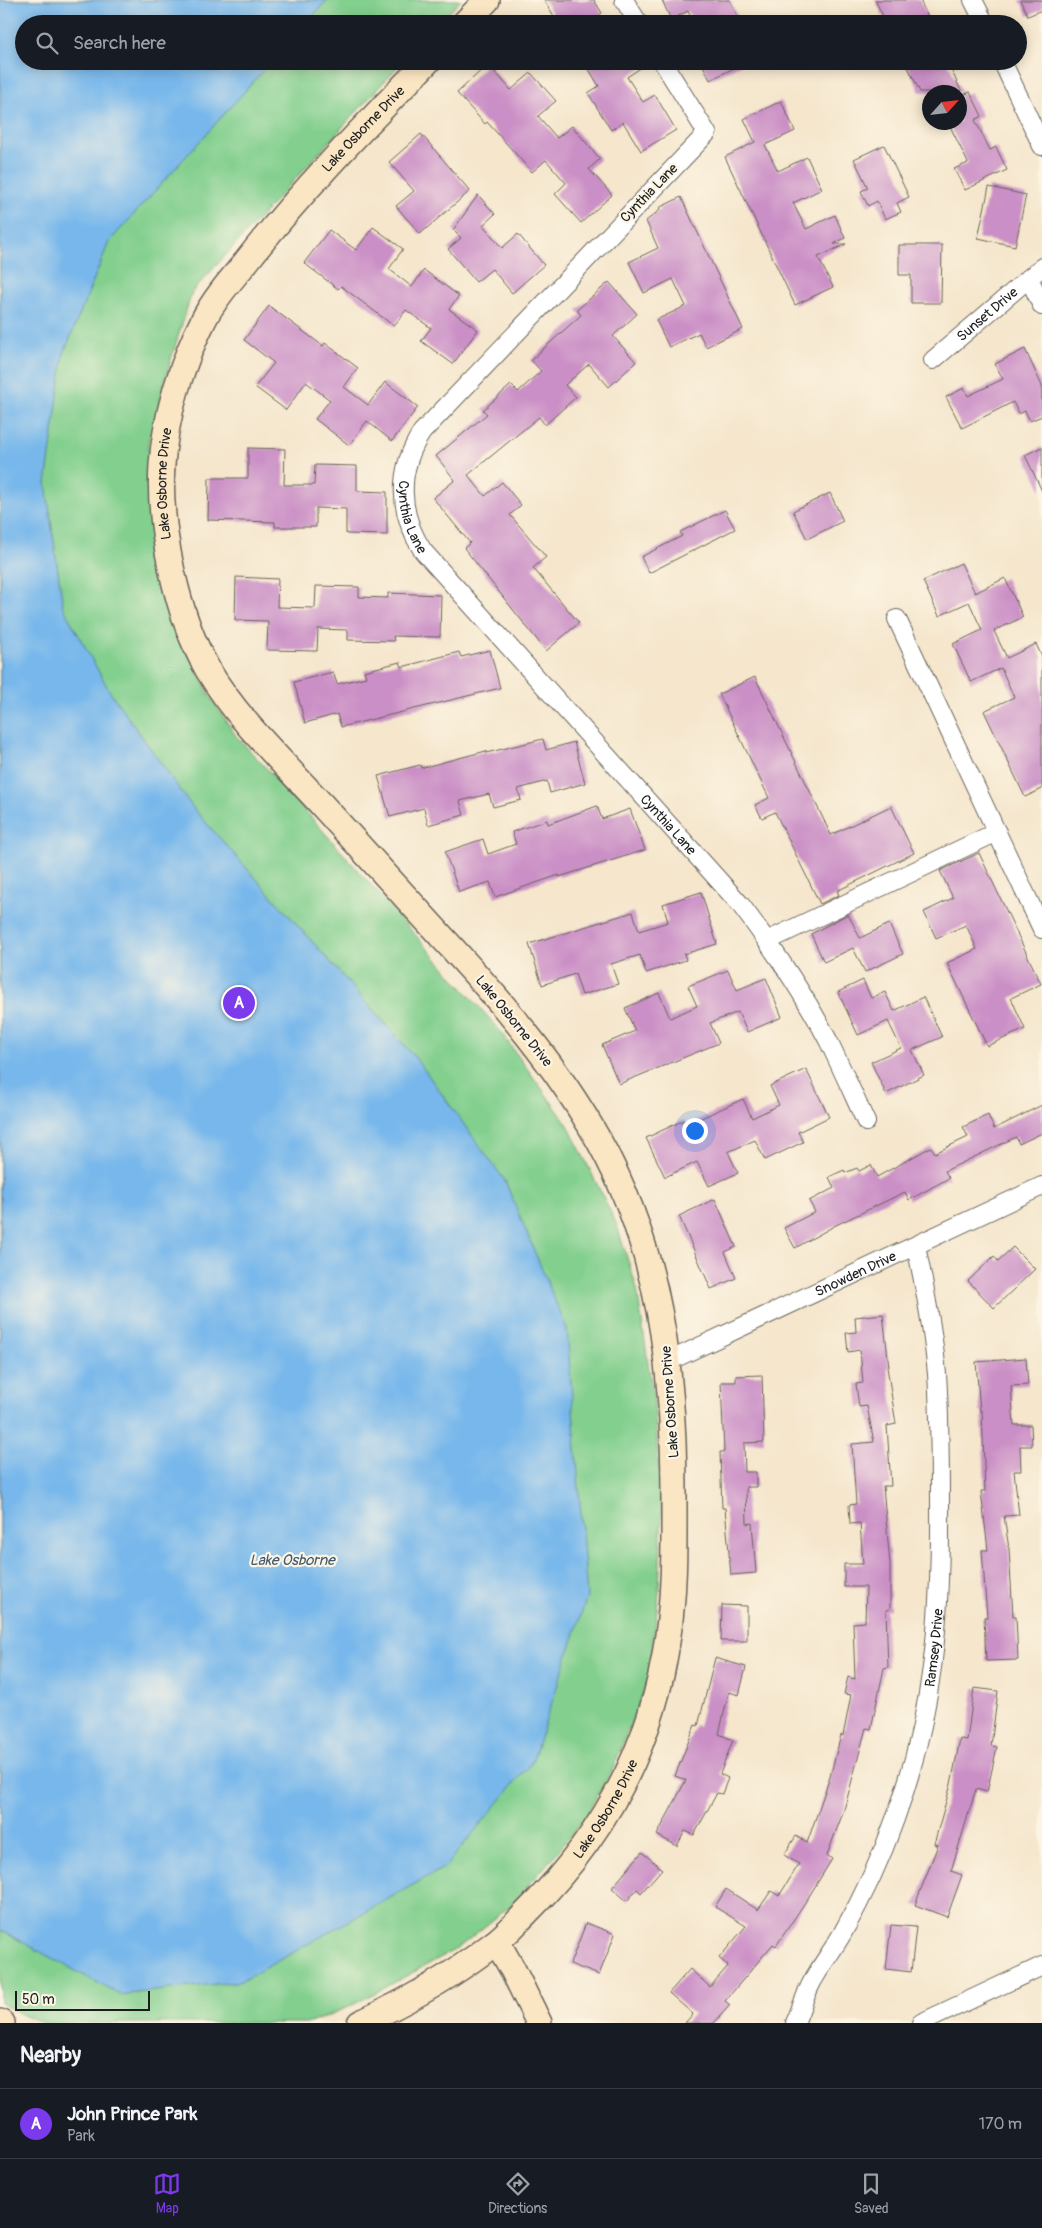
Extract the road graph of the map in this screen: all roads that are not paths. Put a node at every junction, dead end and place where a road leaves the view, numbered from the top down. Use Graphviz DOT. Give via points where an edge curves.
graph roads {
  1 [pos="487,0"];
  2 [pos="624,0"];
  3 [pos="974,0"];
  4 [pos="473,15"];
  5 [pos="633,15"];
  6 [pos="981,15"];
  7 [pos="419,70"];
  8 [pos="668,70"];
  9 [pos="1006,70"];
  10 [pos="1042,146"];
  11 [pos="1036,272"];
  12 [pos="1042,306"];
  13 [pos="933,360"];
  14 [pos="896,619"];
  15 [pos="997,832"];
  16 [pos="1042,929"];
  17 [pos="768,941"];
  18 [pos="866,1122"];
  19 [pos="1042,1186"];
  20 [pos="916,1246"];
  21 [pos="669,1361"];
  22 [pos="497,1942"];
  23 [pos="1042,1966"];
  24 [pos="360,2023"];
  25 [pos="539,2023"];
  26 [pos="795,2023"];
  27 [pos="921,2023"];
  1 -- 4 [label="street"];
  2 -- 5 [label="street"];
  3 -- 6 [label="street"];
  7 -- 21 [label="street, Lake Osborne Drive" via="301,195 206,314 177,390 162,466 164,513 173,577 208,670 235,707 475,973 526,1032 566,1087 621,1184 658,1298"];
  8 -- 17 [label="street, Cynthia Lane" via="707,133 422,432 415,442 403,478 404,504 410,529 423,551 740,904"];
  9 -- 10 [label="street"];
  11 -- 12 [label="street"];
  11 -- 13 [label="street, Sunset Drive"];
  14 -- 15 [label="street"];
  15 -- 16 [label="street"];
  15 -- 17 [label="street"];
  17 -- 18 [label="street, Cynthia Lane" via="828,1041"];
  19 -- 20 [label="street, Snowden Drive"];
  20 -- 21 [label="street, Snowden Drive"];
  20 -- 26 [label="street, Ramsey Drive" via="937,1373 940,1436 941,1572 929,1698 913,1766 881,1854 842,1934 812,1982"];
  21 -- 22 [label="street, Lake Osborne Drive" via="674,1455 674,1558 664,1669 633,1761 601,1823 547,1893"];
  22 -- 24 [label="street, Lake Osborne Drive" via="445,1977"];
  22 -- 25 [label="street"];
  23 -- 27 [label="street"];
}
